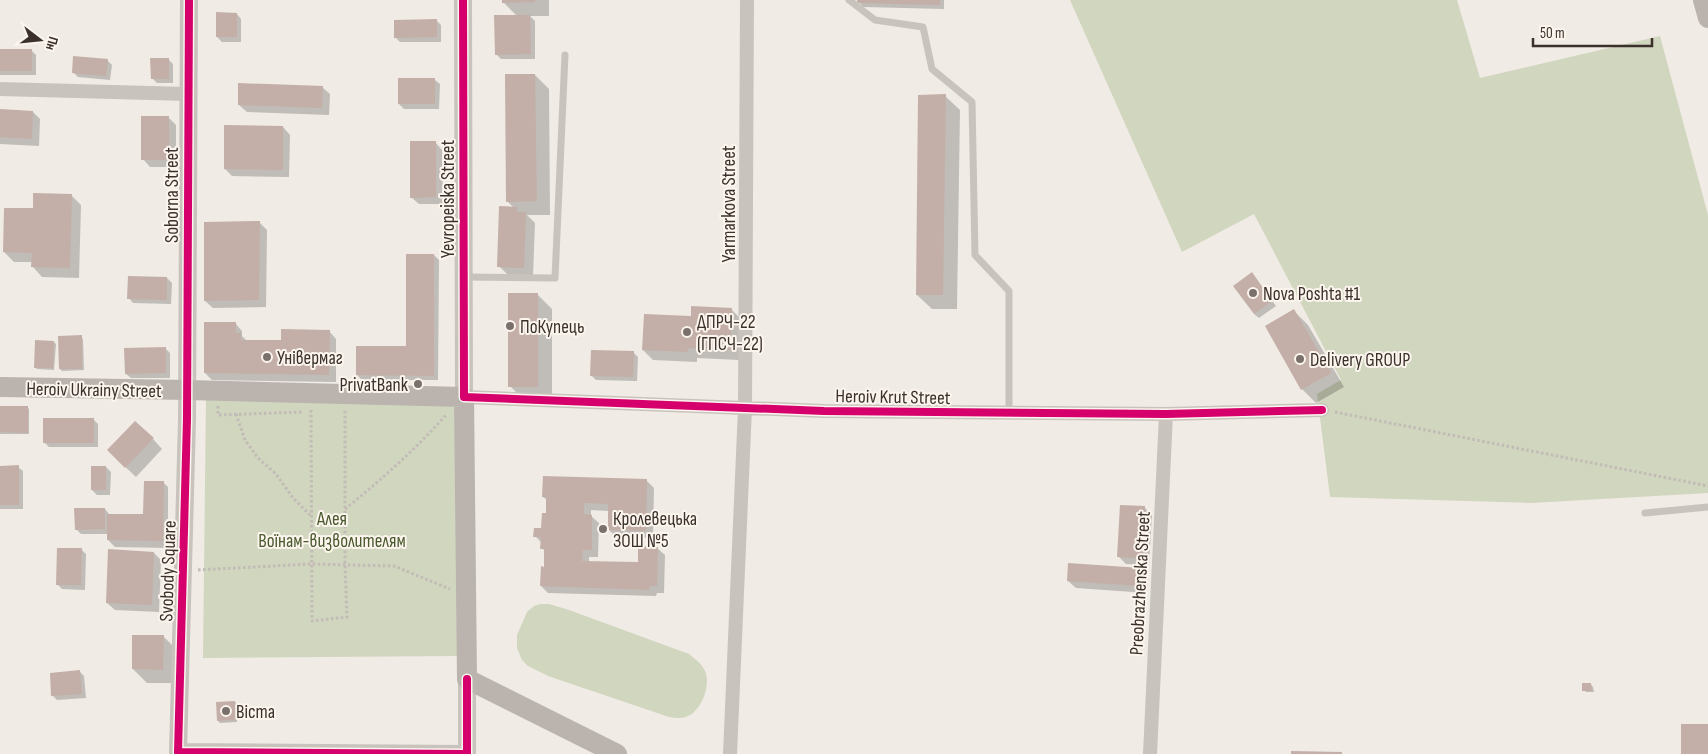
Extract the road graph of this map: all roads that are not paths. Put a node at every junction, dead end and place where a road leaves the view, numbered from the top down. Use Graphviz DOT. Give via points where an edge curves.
graph roads {
  1 [pos="190,0"];
  2 [pos="463,0"];
  3 [pos="747,0"];
  4 [pos="849,0"];
  5 [pos="1703,0"];
  6 [pos="1708,18"];
  7 [pos="565,55"];
  8 [pos="0,89"];
  9 [pos="188,94"];
  10 [pos="464,277"];
  11 [pos="0,387"];
  12 [pos="188,390"];
  13 [pos="464,397"];
  14 [pos="745,408"];
  15 [pos="1322,410"];
  16 [pos="1009,413"];
  17 [pos="1166,414"];
  18 [pos="1708,507"];
  19 [pos="1645,513"];
  20 [pos="467,679"];
  21 [pos="178,753"];
  22 [pos="468,754"];
  23 [pos="617,754"];
  24 [pos="730,754"];
  25 [pos="1150,754"];
  1 -- 9 [label="street, Soborna Street"];
  2 -- 10 [label="street, Yevropeiska Street"];
  3 -- 14 [label="street, Yarmarkova Street"];
  4 -- 16 [label="lane" via="875,20 923,27 932,69 972,102 975,254 1008,291"];
  5 -- 6 [label="main road"];
  7 -- 10 [label="lane" via="555,278"];
  8 -- 9 [label="street"];
  9 -- 12 [label="street, Soborna Street"];
  10 -- 13 [label="street, Yevropeiska Street"];
  11 -- 12 [label="main road, Heroiv Ukrainy Street"];
  12 -- 13 [label="main road" via="310,403 345,395"];
  12 -- 21 [label="street, Svobody Square"];
  13 -- 14 [label="street, Heroiv Krut Street"];
  13 -- 20 [label="main road"];
  14 -- 16 [label="street, Heroiv Krut Street"];
  14 -- 24 [label="street, Yarmarkova Street"];
  15 -- 17 [label="street, Heroiv Krut Street"];
  16 -- 17 [label="street, Heroiv Krut Street"];
  17 -- 25 [label="street, Preobrazhenska Street"];
  18 -- 19 [label="lane"];
  20 -- 22 [label="street, Svobody Square"];
  20 -- 23 [label="main road"];
  21 -- 22 [label="street, Svobody Square"];
}
